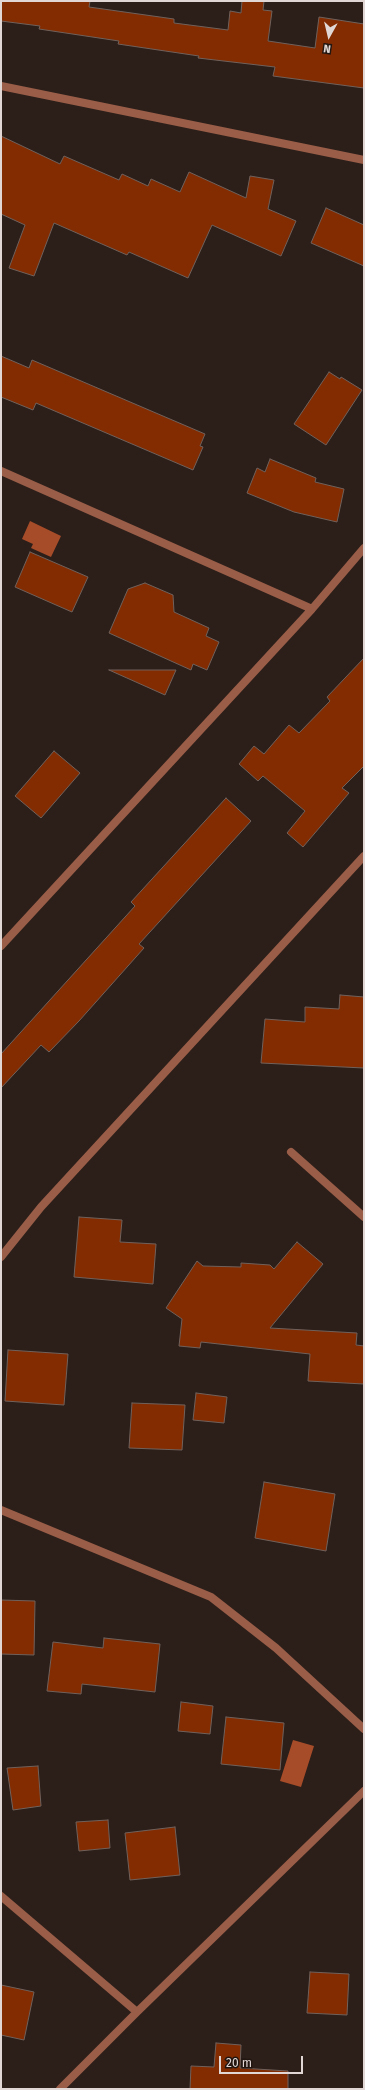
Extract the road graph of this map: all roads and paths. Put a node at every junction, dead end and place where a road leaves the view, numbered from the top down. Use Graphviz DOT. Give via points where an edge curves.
graph roads {
  1 [pos="1,86"];
  2 [pos="364,160"];
  3 [pos="1,471"];
  4 [pos="364,548"];
  5 [pos="312,609"];
  6 [pos="364,856"];
  7 [pos="1,946"];
  8 [pos="291,1152"];
  9 [pos="364,1217"];
  10 [pos="1,1257"];
  11 [pos="1,1510"];
  12 [pos="364,1729"];
  13 [pos="364,1792"];
  14 [pos="1,1896"];
  15 [pos="137,2012"];
  16 [pos="60,2089"];
  1 -- 2 [label="street"];
  3 -- 5 [label="street"];
  4 -- 5 [label="street"];
  5 -- 7 [label="street"];
  6 -- 10 [label="street" via="41,1207"];
  8 -- 9 [label="street"];
  11 -- 12 [label="street" via="211,1597 276,1648"];
  13 -- 15 [label="street"];
  14 -- 15 [label="street"];
  15 -- 16 [label="street"];
}
